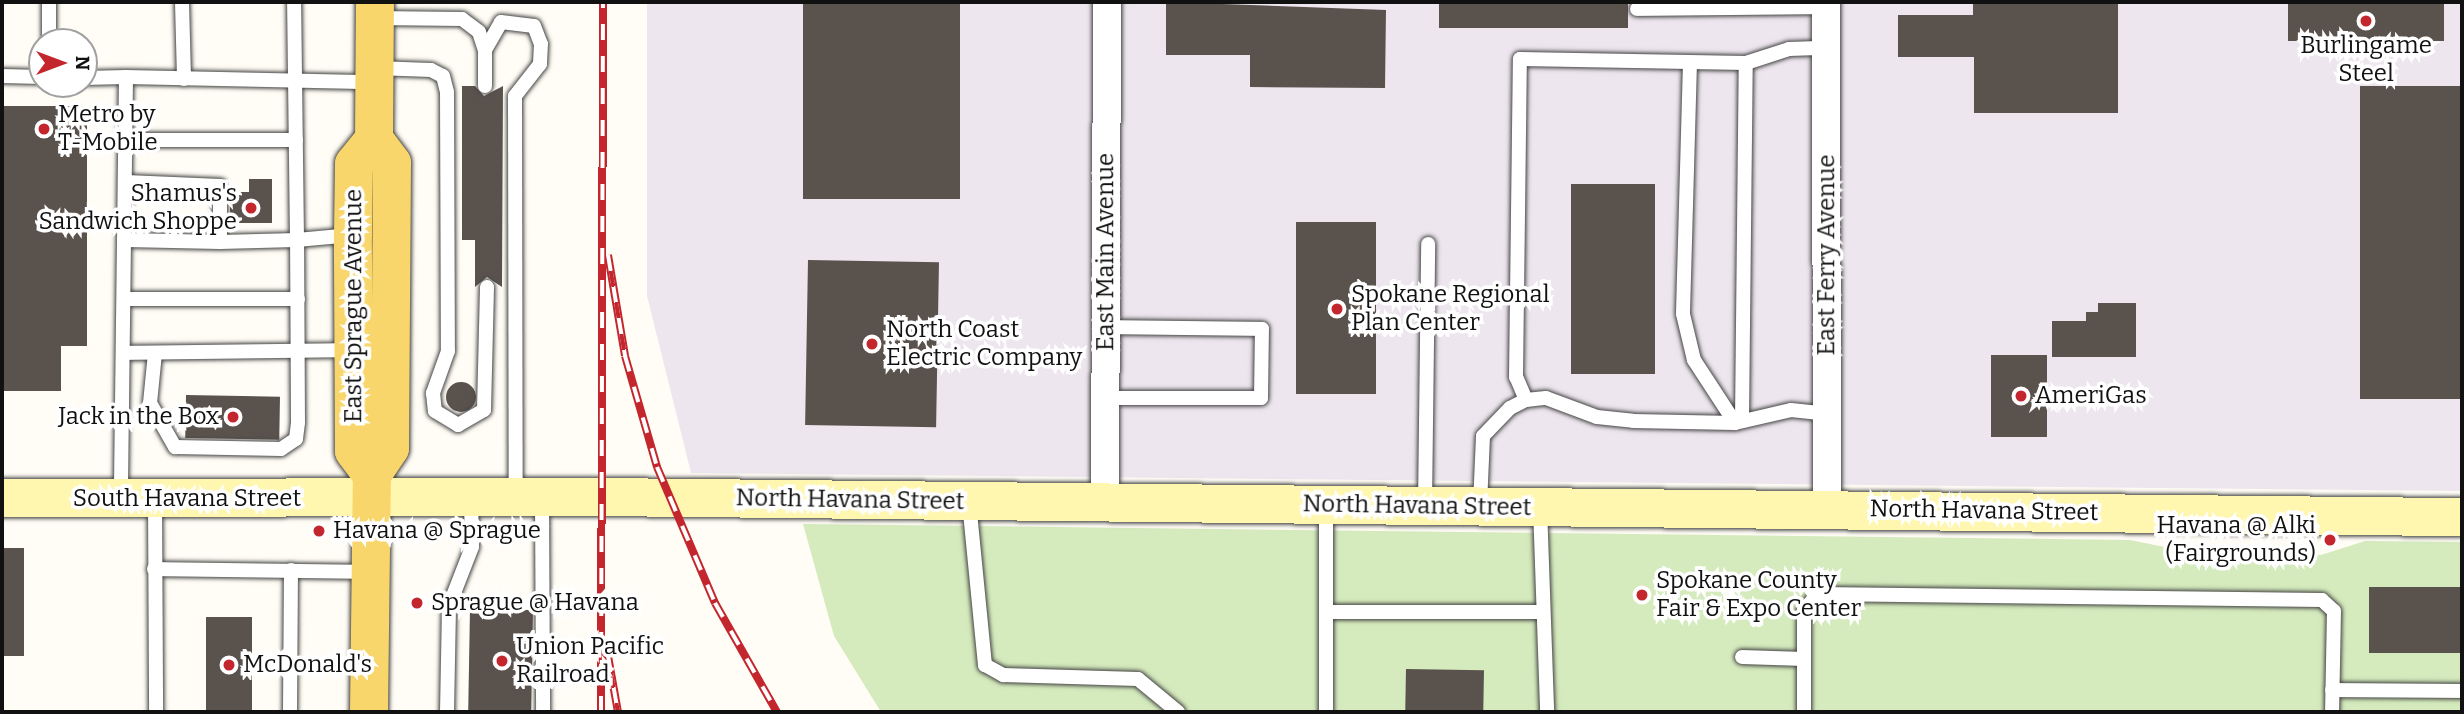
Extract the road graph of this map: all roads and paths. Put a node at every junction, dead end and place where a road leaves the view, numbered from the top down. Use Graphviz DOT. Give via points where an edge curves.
graph roads {
  1 [pos="49,2"];
  2 [pos="182,2"];
  3 [pos="295,2"];
  4 [pos="1107,2"];
  5 [pos="1826,4"];
  6 [pos="1734,5"];
  7 [pos="1637,9"];
  8 [pos="374,10"];
  9 [pos="49,28"];
  10 [pos="1826,48"];
  11 [pos="485,50"];
  12 [pos="1690,62"];
  13 [pos="1746,64"];
  14 [pos="374,75"];
  15 [pos="2,76"];
  16 [pos="28,77"];
  17 [pos="126,77"];
  18 [pos="98,78"];
  19 [pos="184,79"];
  20 [pos="296,81"];
  21 [pos="485,86"];
  22 [pos="374,139"];
  23 [pos="127,140"];
  24 [pos="296,140"];
  25 [pos="126,182"];
  26 [pos="353,235"];
  27 [pos="125,240"];
  28 [pos="297,240"];
  29 [pos="219,242"];
  30 [pos="1428,244"];
  31 [pos="487,287"];
  32 [pos="124,299"];
  33 [pos="298,299"];
  34 [pos="1106,327"];
  35 [pos="297,350"];
  36 [pos="354,350"];
  37 [pos="123,353"];
  38 [pos="155,353"];
  39 [pos="1105,398"];
  40 [pos="1526,400"];
  41 [pos="1827,414"];
  42 [pos="1739,422"];
  43 [pos="372,487"];
  44 [pos="2,498"];
  45 [pos="471,498"];
  46 [pos="529,498"];
  47 [pos="138,499"];
  48 [pos="969,501"];
  49 [pos="1105,502"];
  50 [pos="1326,505"];
  51 [pos="1425,506"];
  52 [pos="1480,506"];
  53 [pos="1540,507"];
  54 [pos="1827,509"];
  55 [pos="2462,517"];
  56 [pos="154,569"];
  57 [pos="291,570"];
  58 [pos="371,572"];
  59 [pos="1326,612"];
  60 [pos="1543,612"];
  61 [pos="1742,657"];
  62 [pos="1804,659"];
  63 [pos="2332,690"];
  64 [pos="2462,691"];
  65 [pos="156,712"];
  66 [pos="290,712"];
  67 [pos="369,712"];
  68 [pos="447,712"];
  69 [pos="543,712"];
  70 [pos="1178,712"];
  71 [pos="1326,712"];
  72 [pos="1547,712"];
  73 [pos="1804,712"];
  74 [pos="2332,712"];
  1 -- 9 [label="lane"];
  2 -- 19 [label="lane"];
  3 -- 20 [label="lane"];
  4 -- 34 [label="street, East Main Avenue"];
  5 -- 6 [label="lane"];
  5 -- 10 [label="street, East Ferry Avenue"];
  6 -- 7 [label="lane"];
  8 -- 11 [label="lane" via="462,19 478,33"];
  8 -- 14 [label="main road"];
  10 -- 13 [label="lane" via="1789,49"];
  10 -- 41 [label="street, East Ferry Avenue"];
  11 -- 21 [label="lane"];
  11 -- 46 [label="lane" via="501,22 534,26 541,44 540,64 515,96"];
  12 -- 13 [label="lane"];
  12 -- 40 [label="lane" via="1520,59 1516,377"];
  12 -- 42 [label="lane" via="1683,314 1694,360"];
  13 -- 42 [label="lane"];
  14 -- 20 [label="lane"];
  14 -- 22 [label="main road"];
  14 -- 31 [label="lane" via="431,70 445,84 448,351 433,393 436,411 458,425 484,410"];
  15 -- 16 [label="lane"];
  17 -- 18 [label="lane"];
  17 -- 19 [label="lane"];
  17 -- 23 [label="lane"];
  19 -- 20 [label="lane"];
  20 -- 24 [label="lane"];
  22 -- 26 [label="main road, East Sprague Avenue" via="354,164"];
  22 -- 43 [label="main road, East Sprague Avenue" via="392,163 391,434 390,448"];
  23 -- 24 [label="lane"];
  23 -- 25 [label="lane"];
  24 -- 28 [label="lane"];
  25 -- 27 [label="lane"];
  25 -- 29 [label="lane" via="219,186"];
  26 -- 28 [label="lane"];
  26 -- 36 [label="main road, East Sprague Avenue"];
  27 -- 29 [label="lane"];
  27 -- 32 [label="lane"];
  28 -- 29 [label="lane"];
  28 -- 33 [label="lane"];
  30 -- 51 [label="lane"];
  32 -- 33 [label="lane"];
  32 -- 37 [label="lane"];
  33 -- 35 [label="lane"];
  34 -- 39 [label="street, East Main Avenue"];
  34 -- 39 [label="lane" via="1262,329 1261,398"];
  35 -- 36 [label="lane"];
  35 -- 38 [label="lane"];
  35 -- 38 [label="lane" via="296,439 281,449 175,447 150,403"];
  36 -- 43 [label="main road, East Sprague Avenue" via="354,451"];
  37 -- 38 [label="lane"];
  37 -- 47 [label="lane"];
  39 -- 49 [label="street, East Main Avenue"];
  40 -- 42 [label="lane" via="1546,398 1597,417 1633,421"];
  40 -- 52 [label="lane" via="1483,436"];
  41 -- 42 [label="lane" via="1791,410"];
  41 -- 54 [label="street, East Ferry Avenue"];
  43 -- 45 [label="street, North Havana Street"];
  43 -- 47 [label="street, South Havana Street"];
  43 -- 58 [label="main road"];
  44 -- 47 [label="street, South Havana Street"];
  45 -- 46 [label="street, North Havana Street"];
  45 -- 68 [label="lane" via="472,547 449,606"];
  46 -- 48 [label="street, North Havana Street"];
  46 -- 69 [label="lane"];
  47 -- 56 [label="lane"];
  48 -- 49 [label="street, North Havana Street"];
  48 -- 70 [label="lane" via="982,654 993,672 1138,679"];
  49 -- 50 [label="street, North Havana Street"];
  50 -- 51 [label="street, North Havana Street"];
  50 -- 59 [label="lane"];
  51 -- 52 [label="street, North Havana Street"];
  52 -- 53 [label="street, North Havana Street"];
  53 -- 54 [label="street, North Havana Street"];
  53 -- 60 [label="lane"];
  54 -- 55 [label="street, North Havana Street"];
  56 -- 57 [label="lane"];
  56 -- 65 [label="lane"];
  57 -- 58 [label="lane"];
  57 -- 66 [label="lane"];
  58 -- 67 [label="main road"];
  59 -- 60 [label="lane"];
  59 -- 71 [label="lane"];
  60 -- 72 [label="lane"];
  61 -- 62 [label="lane"];
  62 -- 63 [label="lane" via="1805,602 1818,594 2313,598 2334,611"];
  62 -- 73 [label="lane"];
  63 -- 64 [label="lane"];
  63 -- 74 [label="lane"];
}
